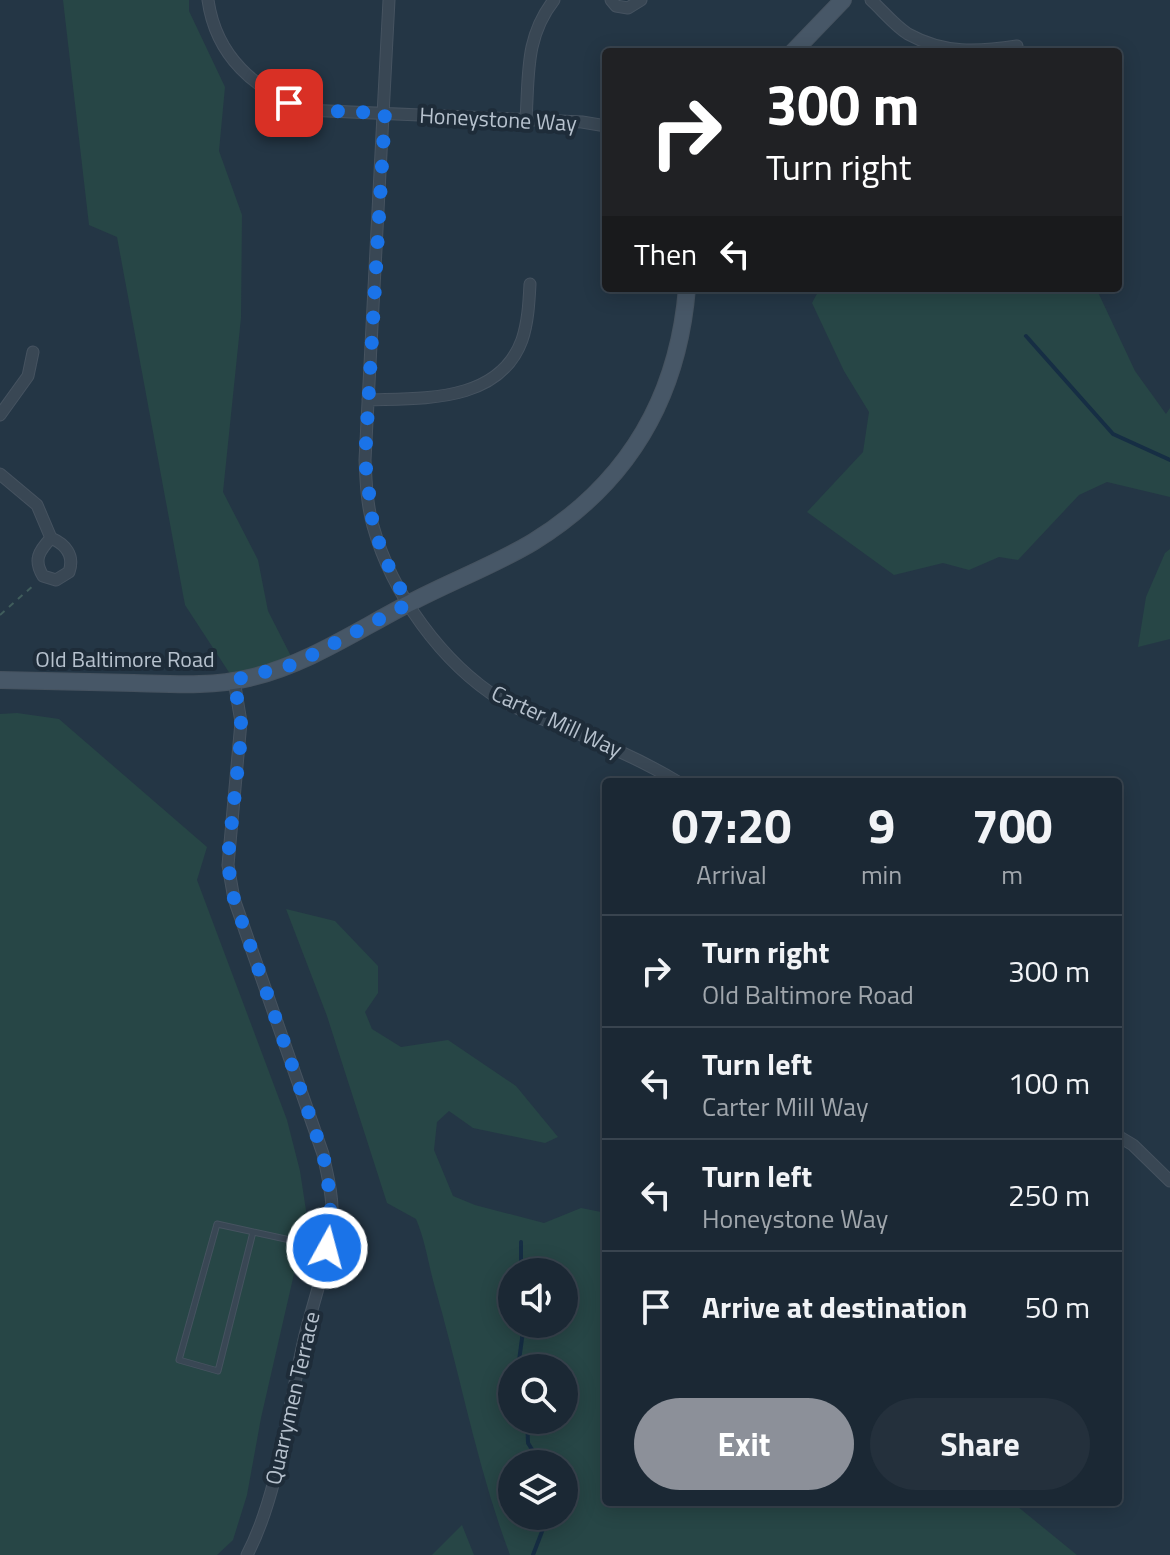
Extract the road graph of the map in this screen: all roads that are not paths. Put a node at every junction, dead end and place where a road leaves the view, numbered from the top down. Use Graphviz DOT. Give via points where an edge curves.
graph roads {
  1 [pos="208,0"];
  2 [pos="389,0"];
  3 [pos="554,0"];
  4 [pos="611,0"];
  5 [pos="641,0"];
  6 [pos="843,0"];
  7 [pos="871,0"];
  8 [pos="1017,46"];
  9 [pos="797,48"];
  10 [pos="944,48"];
  11 [pos="1004,48"];
  12 [pos="385,113"];
  13 [pos="526,119"];
  14 [pos="602,126"];
  15 [pos="530,284"];
  16 [pos="686,292"];
  17 [pos="33,352"];
  18 [pos="368,400"];
  19 [pos="0,415"];
  20 [pos="0,474"];
  21 [pos="51,538"];
  22 [pos="408,604"];
  23 [pos="0,680"];
  24 [pos="234,680"];
  25 [pos="672,778"];
  26 [pos="1122,1138"];
  27 [pos="1170,1181"];
  28 [pos="253,1232"];
  29 [pos="327,1248"];
  30 [pos="247,1555"];
  1 -- 12 [label="street, Honeystone Way" via="238,69 273,97 305,110"];
  2 -- 12 [label="street, Carter Mill Way"];
  3 -- 13 [label="street" via="530,45"];
  4 -- 5 [label="street" via="628,8"];
  6 -- 9 [label="street"];
  7 -- 10 [label="street" via="906,33"];
  8 -- 11 [label="street"];
  12 -- 13 [label="street, Honeystone Way"];
  12 -- 18 [label="street, Carter Mill Way"];
  13 -- 14 [label="street, Honeystone Way"];
  15 -- 18 [label="street" via="521,342 496,376 449,396"];
  16 -- 22 [label="street, Old Baltimore Road" via="678,352 661,402 606,484 571,517 530,543"];
  17 -- 19 [label="street" via="28,376"];
  18 -- 22 [label="street, Carter Mill Way" via="365,460 373,526"];
  20 -- 21 [label="street" via="37,505"];
  21 -- 21 [label="street" via="65,546 71,567 59,579 49,580 37,558"];
  22 -- 24 [label="street, Old Baltimore Road" via="295,664"];
  22 -- 25 [label="street, Carter Mill Way" via="448,655 503,701 644,761"];
  23 -- 24 [label="street, Old Baltimore Road"];
  24 -- 29 [label="street, Quarrymen Terrace" via="241,722 228,865 234,899 323,1154 331,1191"];
  26 -- 27 [label="street"];
  28 -- 28 [label="lane" via="218,1371 179,1360 217,1224"];
  28 -- 29 [label="lane"];
  29 -- 30 [label="street, Quarrymen Terrace" via="268,1503"];
}
